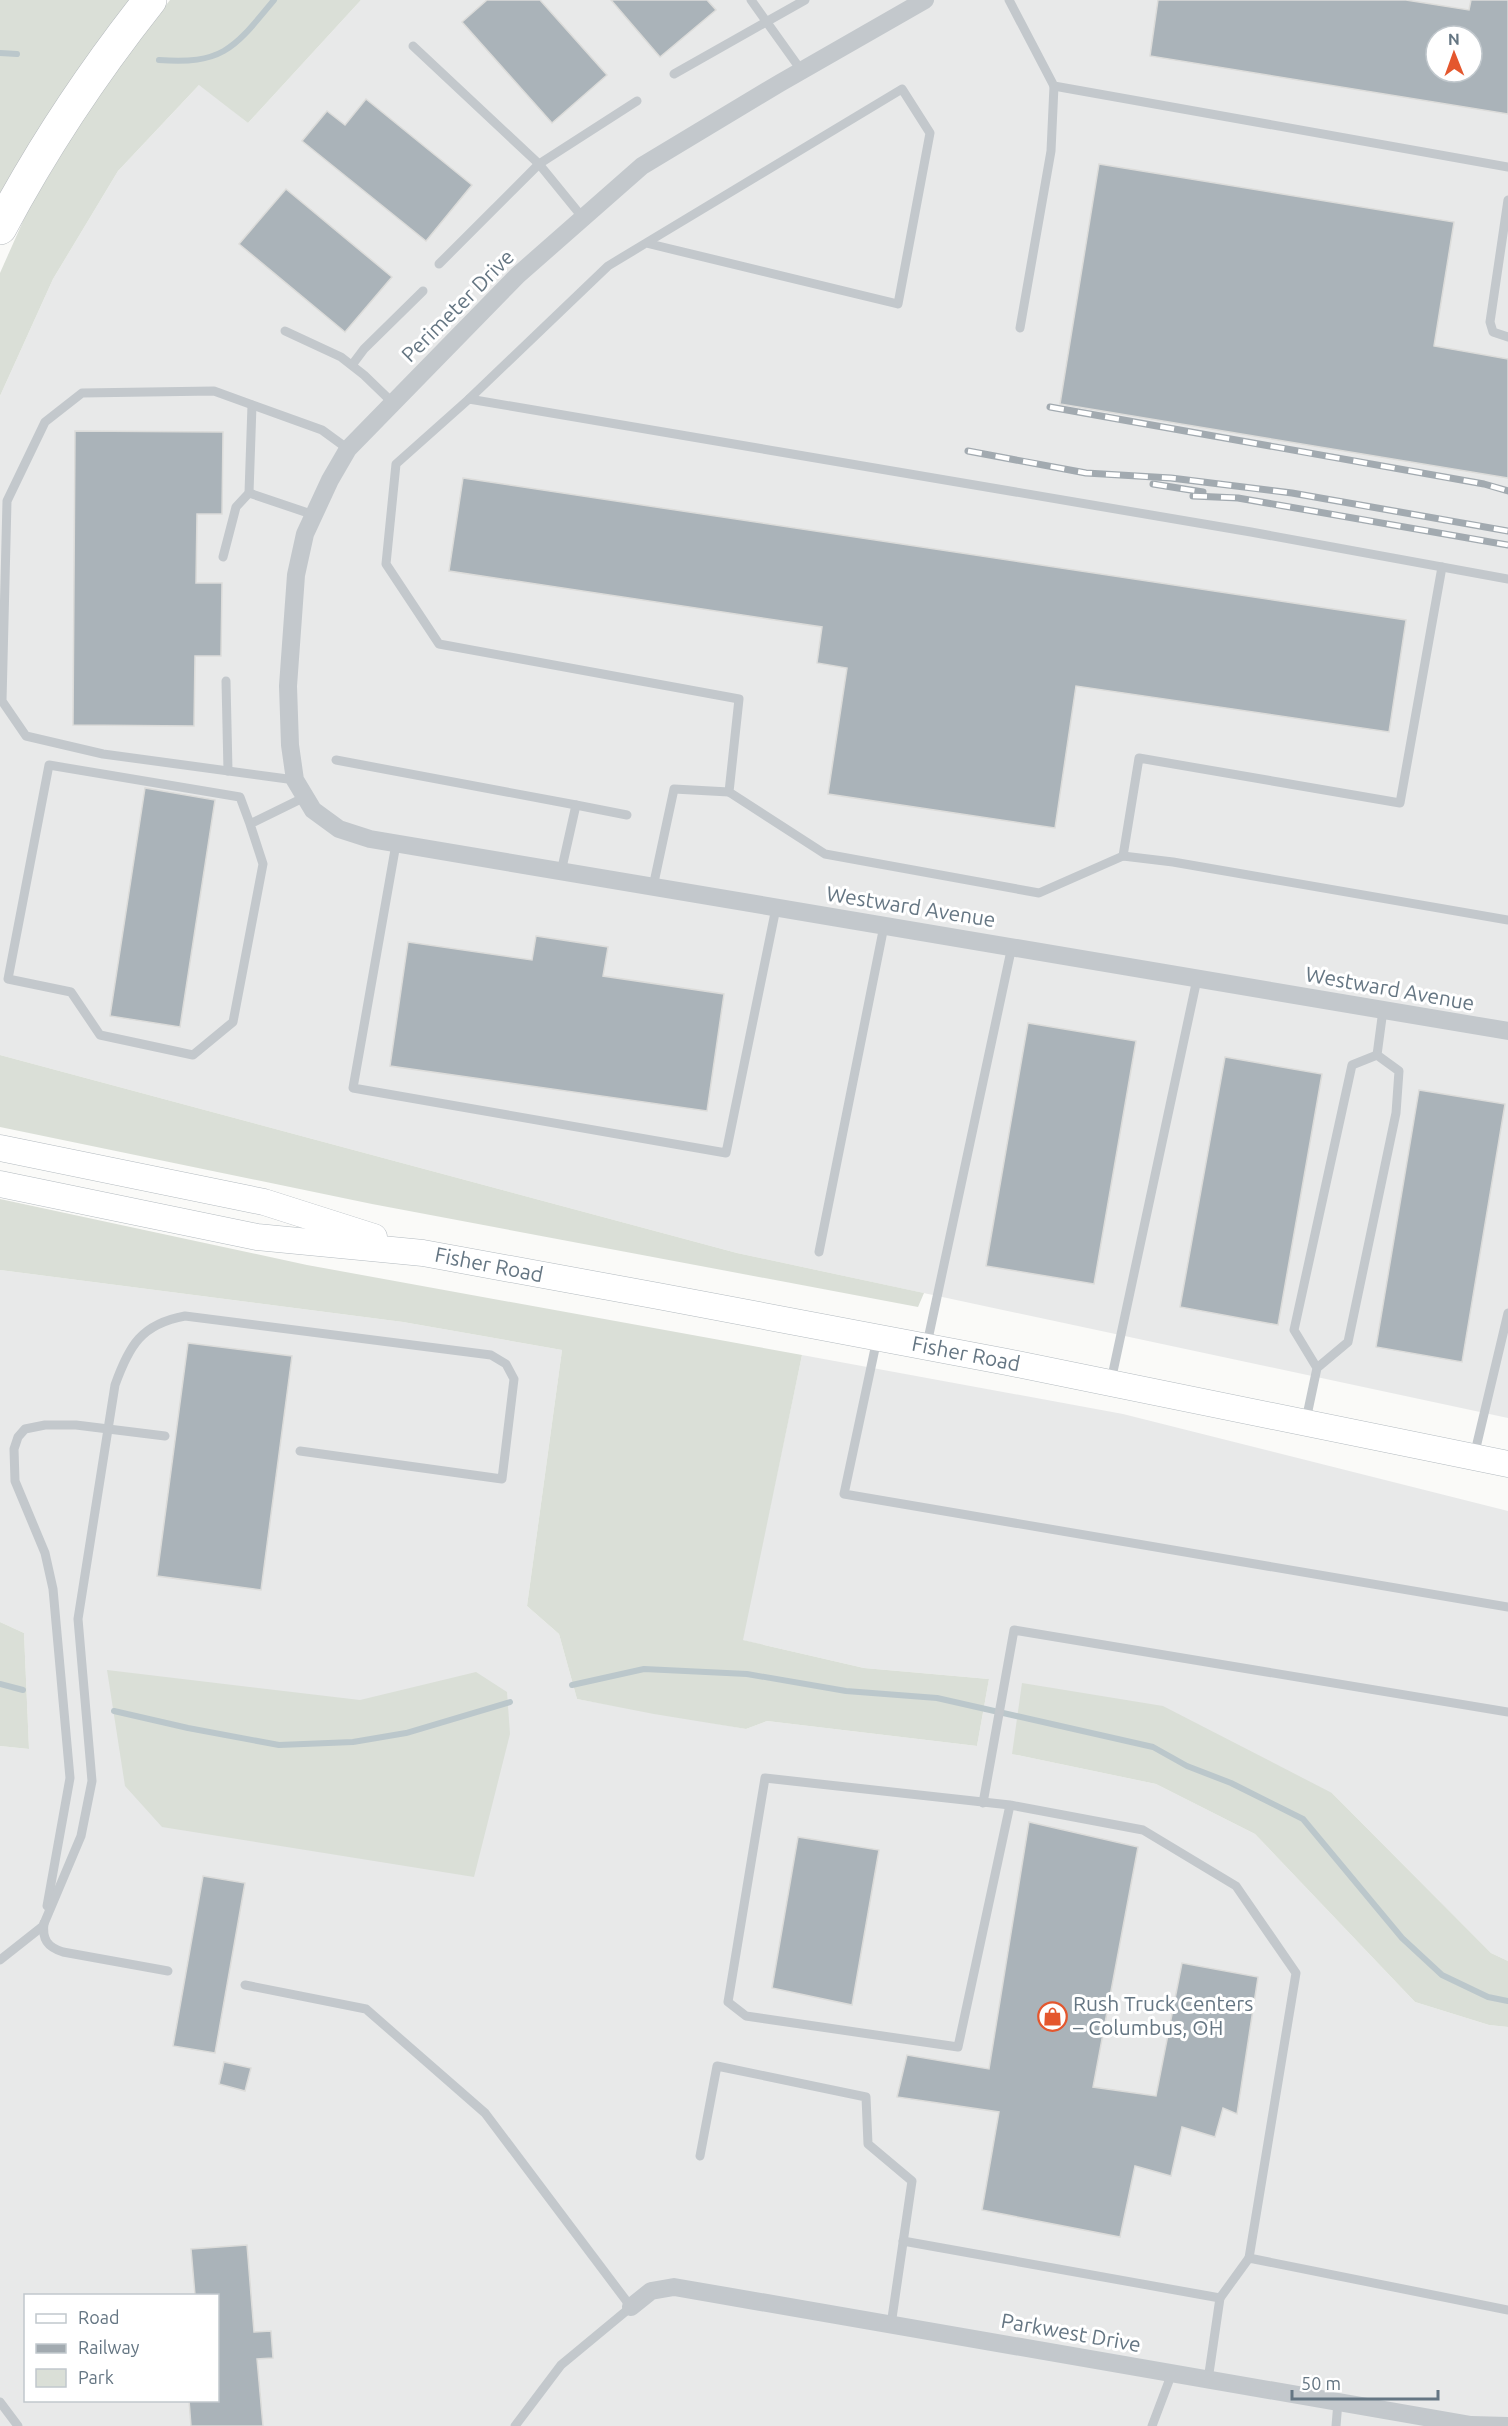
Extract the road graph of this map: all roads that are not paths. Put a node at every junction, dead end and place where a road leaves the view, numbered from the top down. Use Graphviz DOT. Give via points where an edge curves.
graph roads {
  1 [pos="150,0"];
  2 [pos="751,0"];
  3 [pos="805,0"];
  4 [pos="925,0"];
  5 [pos="1009,0"];
  6 [pos="766,21"];
  7 [pos="412,46"];
  8 [pos="801,70"];
  9 [pos="674,74"];
  10 [pos="1054,86"];
  11 [pos="637,101"];
  12 [pos="539,164"];
  13 [pos="1508,167"];
  14 [pos="1508,200"];
  15 [pos="583,218"];
  16 [pos="0,228"];
  17 [pos="646,243"];
  18 [pos="439,264"];
  19 [pos="423,291"];
  20 [pos="1020,328"];
  21 [pos="285,331"];
  22 [pos="1508,337"];
  23 [pos="352,365"];
  24 [pos="469,399"];
  25 [pos="394,404"];
  26 [pos="252,405"];
  27 [pos="348,449"];
  28 [pos="249,493"];
  29 [pos="314,515"];
  30 [pos="224,557"];
  31 [pos="1442,567"];
  32 [pos="1508,579"];
  33 [pos="226,681"];
  34 [pos="336,760"];
  35 [pos="228,771"];
  36 [pos="295,780"];
  37 [pos="729,792"];
  38 [pos="309,804"];
  39 [pos="576,805"];
  40 [pos="627,815"];
  41 [pos="250,824"];
  42 [pos="396,844"];
  43 [pos="1123,856"];
  44 [pos="561,872"];
  45 [pos="653,887"];
  46 [pos="776,908"];
  47 [pos="1508,920"];
  48 [pos="884,926"];
  49 [pos="1012,946"];
  50 [pos="1197,979"];
  51 [pos="1383,1010"];
  52 [pos="1508,1032"];
  53 [pos="1377,1055"];
  54 [pos="0,1148"];
  55 [pos="0,1184"];
  56 [pos="819,1252"];
  57 [pos="423,1253"];
  58 [pos="1508,1313"];
  59 [pos="878,1338"];
  60 [pos="927,1347"];
  61 [pos="1317,1368"];
  62 [pos="1110,1383"];
  63 [pos="1305,1423"];
  64 [pos="106,1429"];
  65 [pos="165,1436"];
  66 [pos="300,1451"];
  67 [pos="1473,1457"];
  68 [pos="1508,1464"];
  69 [pos="1508,1607"];
  70 [pos="1508,1712"];
  71 [pos="983,1803"];
  72 [pos="1010,1805"];
  73 [pos="43,1926"];
  74 [pos="0,1960"];
  75 [pos="168,1971"];
  76 [pos="245,1985"];
  77 [pos="700,2156"];
  78 [pos="903,2241"];
  79 [pos="1249,2258"];
  80 [pos="1220,2298"];
  81 [pos="631,2307"];
  82 [pos="1508,2310"];
  83 [pos="891,2325"];
  84 [pos="1172,2373"];
  85 [pos="1208,2380"];
  86 [pos="0,2402"];
  87 [pos="1338,2402"];
  88 [pos="18,2426"];
  89 [pos="515,2426"];
  90 [pos="1152,2426"];
  91 [pos="1336,2426"];
  92 [pos="1508,2426"];
  1 -- 16 [label="highway" via="69,110 31,168"];
  2 -- 6 [label="lane"];
  3 -- 6 [label="lane"];
  4 -- 8 [label="street, Perimeter Drive"];
  5 -- 10 [label="lane"];
  6 -- 8 [label="lane"];
  6 -- 9 [label="lane"];
  7 -- 12 [label="lane"];
  8 -- 15 [label="street, Perimeter Drive" via="642,166"];
  10 -- 13 [label="lane"];
  10 -- 20 [label="lane" via="1051,151"];
  11 -- 12 [label="lane"];
  12 -- 15 [label="lane"];
  12 -- 18 [label="lane"];
  14 -- 22 [label="lane" via="1490,322 1493,332"];
  15 -- 25 [label="street, Perimeter Drive" via="518,275"];
  17 -- 17 [label="lane" via="902,89 930,133 898,304"];
  17 -- 24 [label="lane" via="608,266"];
  19 -- 23 [label="lane"];
  21 -- 23 [label="lane"];
  23 -- 25 [label="lane"];
  24 -- 31 [label="lane"];
  24 -- 37 [label="lane" via="396,464 386,564 439,644 739,699"];
  25 -- 27 [label="street, Perimeter Drive"];
  26 -- 27 [label="lane" via="322,430"];
  26 -- 28 [label="lane"];
  26 -- 35 [label="lane" via="214,391 82,393 45,422 7,501 2,701 26,736 103,754"];
  27 -- 29 [label="street, Perimeter Drive"];
  28 -- 29 [label="lane"];
  28 -- 30 [label="lane" via="236,507"];
  29 -- 36 [label="street, Perimeter Drive" via="305,534 296,575 288,686"];
  31 -- 32 [label="lane"];
  31 -- 43 [label="lane" via="1400,804 1139,758"];
  33 -- 35 [label="lane"];
  34 -- 39 [label="lane"];
  35 -- 36 [label="lane"];
  36 -- 38 [label="street, Perimeter Drive"];
  37 -- 43 [label="lane" via="825,854 1038,893"];
  37 -- 45 [label="lane" via="674,789"];
  38 -- 41 [label="lane"];
  38 -- 42 [label="street, Westward Avenue" via="339,829"];
  39 -- 40 [label="lane"];
  39 -- 44 [label="lane"];
  41 -- 41 [label="lane" via="240,796 49,765 8,979 71,992 100,1035 193,1055 233,1022 263,864"];
  42 -- 44 [label="street, Westward Avenue"];
  42 -- 46 [label="lane" via="353,1088 726,1153"];
  43 -- 47 [label="lane"];
  44 -- 45 [label="street, Westward Avenue"];
  45 -- 46 [label="street, Westward Avenue"];
  46 -- 48 [label="street, Westward Avenue"];
  48 -- 49 [label="street, Westward Avenue"];
  48 -- 56 [label="lane"];
  49 -- 50 [label="street, Westward Avenue"];
  49 -- 60 [label="lane"];
  50 -- 51 [label="street, Westward Avenue"];
  50 -- 62 [label="lane"];
  51 -- 52 [label="street, Westward Avenue"];
  51 -- 53 [label="lane"];
  53 -- 61 [label="lane" via="1352,1065 1294,1330"];
  53 -- 61 [label="lane" via="1400,1071 1396,1113 1348,1342"];
  54 -- 57 [label="main road, Fisher Road" via="264,1202"];
  55 -- 57 [label="main road, Fisher Road" via="257,1237"];
  57 -- 59 [label="main road, Fisher Road"];
  58 -- 67 [label="lane"];
  59 -- 60 [label="main road, Fisher Road"];
  59 -- 69 [label="lane" via="844,1494"];
  60 -- 62 [label="main road, Fisher Road"];
  61 -- 63 [label="lane"];
  62 -- 63 [label="main road, Fisher Road"];
  63 -- 67 [label="main road, Fisher Road"];
  64 -- 65 [label="lane"];
  64 -- 66 [label="lane" via="115,1385 125,1358 139,1337 168,1319 185,1316 491,1355 506,1364 513,1379 502,1479"];
  64 -- 73 [label="lane" via="78,1619 92,1781 81,1836"];
  64 -- 73 [label="lane" via="45,1425 25,1429 14,1449 15,1481 45,1553 53,1589 70,1778"];
  67 -- 68 [label="main road, Fisher Road"];
  70 -- 71 [label="lane" via="1014,1630"];
  71 -- 72 [label="lane"];
  71 -- 72 [label="lane" via="765,1778 728,2002 746,2016 958,2047"];
  72 -- 79 [label="lane" via="1143,1830 1236,1886 1296,1973"];
  73 -- 74 [label="lane"];
  73 -- 75 [label="lane" via="44,1939 51,1948"];
  76 -- 81 [label="lane" via="366,2010 486,2113"];
  77 -- 78 [label="lane" via="717,2066 866,2097 868,2144 912,2181"];
  78 -- 80 [label="lane"];
  78 -- 83 [label="lane"];
  79 -- 80 [label="lane"];
  79 -- 82 [label="lane"];
  80 -- 85 [label="lane"];
  81 -- 83 [label="street, Parkwest Drive" via="651,2291 674,2287"];
  81 -- 89 [label="lane" via="561,2365"];
  83 -- 84 [label="street, Parkwest Drive"];
  84 -- 85 [label="street, Parkwest Drive"];
  84 -- 90 [label="lane"];
  85 -- 87 [label="street, Parkwest Drive"];
  86 -- 88 [label="lane"];
  87 -- 91 [label="lane"];
  87 -- 92 [label="street, Parkwest Drive" via="1471,2425"];
}
